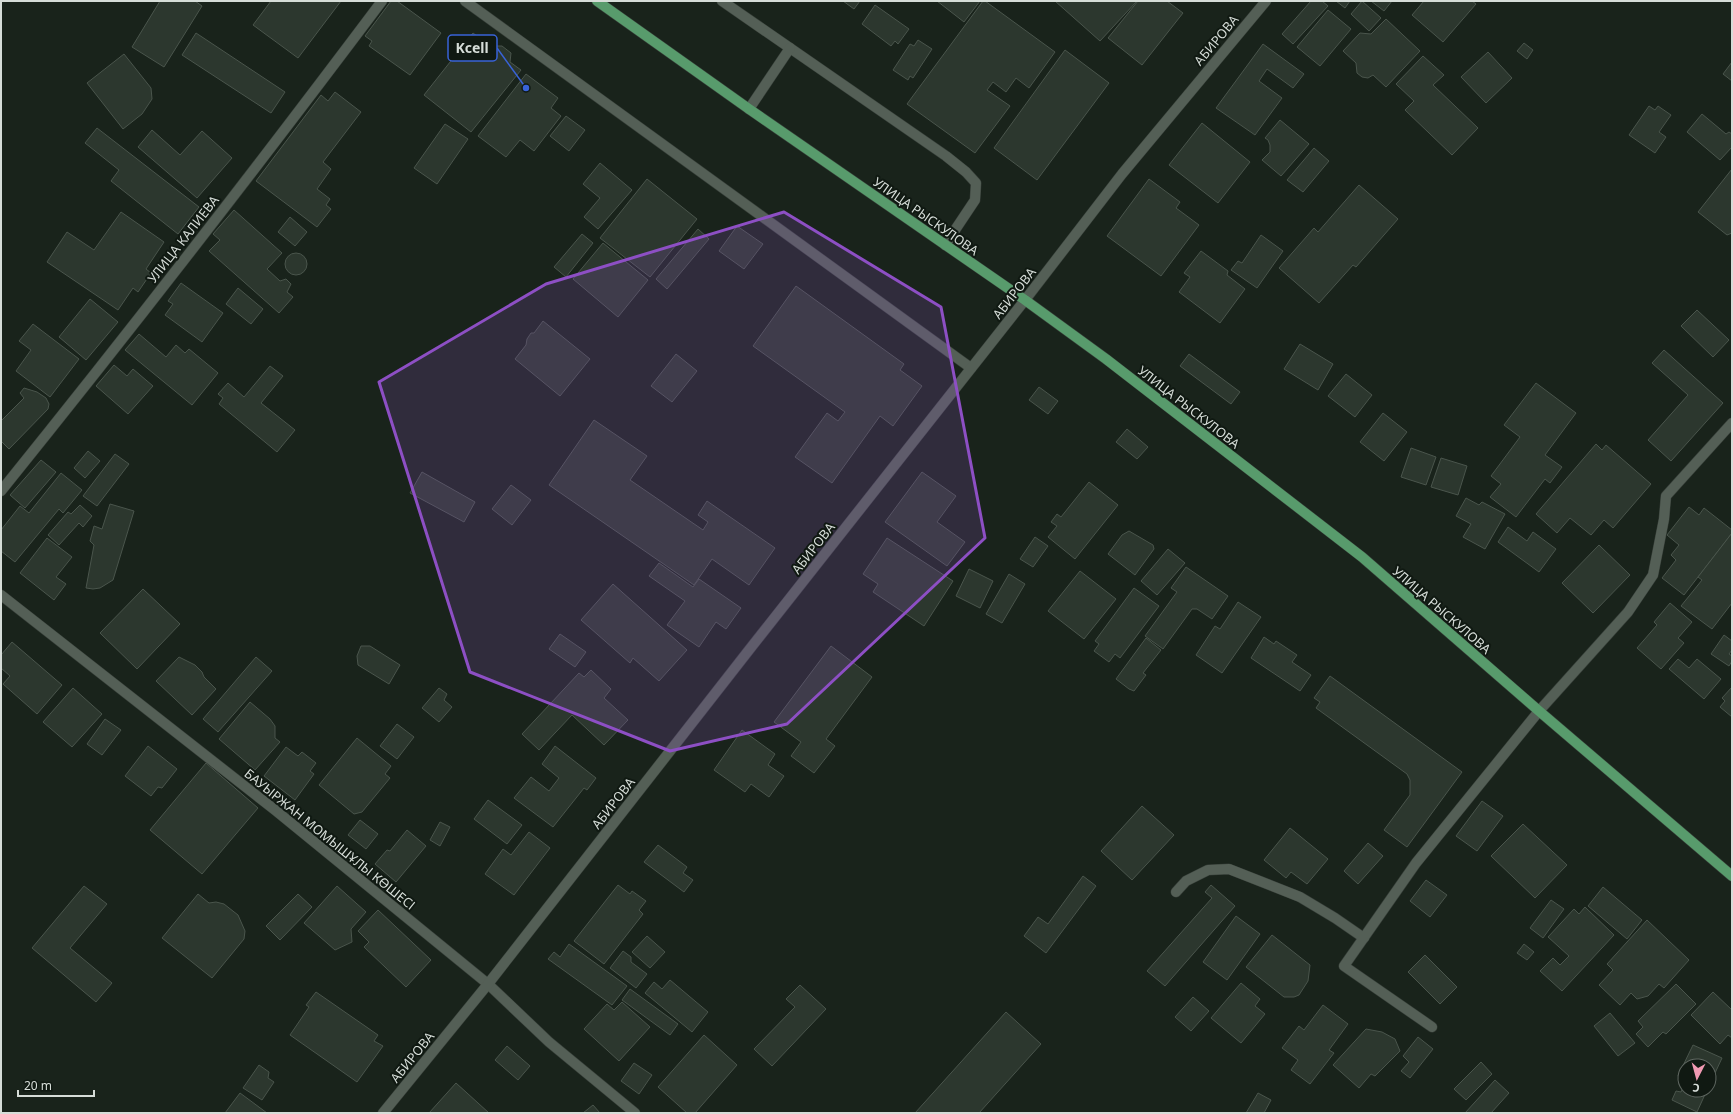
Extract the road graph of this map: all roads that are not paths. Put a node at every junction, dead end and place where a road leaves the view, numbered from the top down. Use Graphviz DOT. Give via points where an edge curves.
graph roads {
  1 [pos="382,1"];
  2 [pos="465,1"];
  3 [pos="597,1"];
  4 [pos="722,1"];
  5 [pos="1266,1"];
  6 [pos="790,48"];
  7 [pos="749,109"];
  8 [pos="945,245"];
  9 [pos="1025,300"];
  10 [pos="971,368"];
  11 [pos="1732,423"];
  12 [pos="1,491"];
  13 [pos="1,594"];
  14 [pos="1539,711"];
  15 [pos="1732,876"];
  16 [pos="1176,892"];
  17 [pos="1364,938"];
  18 [pos="488,984"];
  19 [pos="1432,1027"];
  20 [pos="383,1113"];
  21 [pos="635,1113"];
  1 -- 12 [label="street, УЛИЦА КАЛИЕВА"];
  2 -- 10 [label="street"];
  3 -- 7 [label="main road, УЛИЦА РЫСКУЛОВА"];
  4 -- 6 [label="street"];
  5 -- 9 [label="street, АБИРОВА" via="1122,174"];
  6 -- 7 [label="street"];
  6 -- 8 [label="street" via="946,156 976,183 975,200"];
  7 -- 8 [label="main road, УЛИЦА РЫСКУЛОВА"];
  8 -- 9 [label="main road, УЛИЦА РЫСКУЛОВА"];
  9 -- 10 [label="street, АБИРОВА"];
  9 -- 14 [label="main road, УЛИЦА РЫСКУЛОВА" via="1106,359 1362,557"];
  10 -- 18 [label="street, АБИРОВА"];
  11 -- 14 [label="street" via="1666,496 1653,575 1628,612"];
  13 -- 18 [label="street, БАУЫРЖАН МОМЫШҰЛЫ КӨШЕСІ" via="275,810"];
  14 -- 15 [label="main road, УЛИЦА РЫСКУЛОВА"];
  14 -- 17 [label="street" via="1416,862"];
  16 -- 17 [label="street" via="1186,881 1208,870 1229,869 1300,897"];
  17 -- 19 [label="street" via="1344,966"];
  18 -- 20 [label="street, АБИРОВА"];
  18 -- 21 [label="street, БАУЫРЖАН МОМЫШҰЛЫ КӨШЕСІ" via="550,1042"];
}
